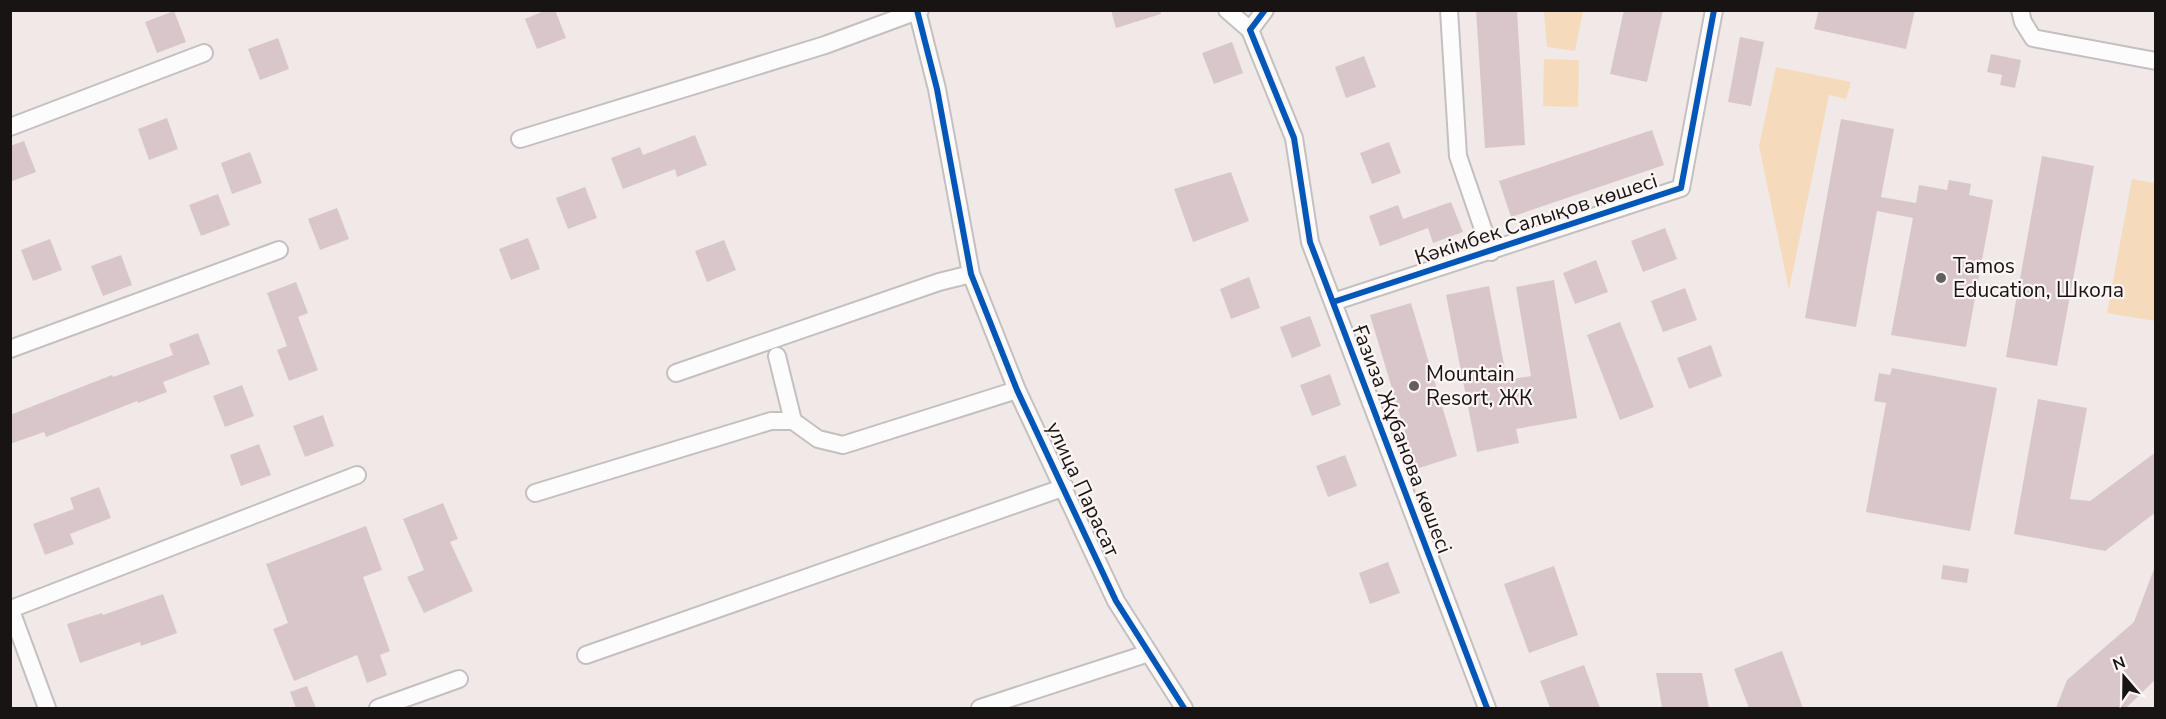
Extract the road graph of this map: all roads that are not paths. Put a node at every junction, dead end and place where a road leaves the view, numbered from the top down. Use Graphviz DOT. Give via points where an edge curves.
graph roads {
  1 [pos="1227,10"];
  2 [pos="1265,10"];
  3 [pos="1449,10"];
  4 [pos="1714,10"];
  5 [pos="2020,10"];
  6 [pos="918,11"];
  7 [pos="1250,30"];
  8 [pos="204,53"];
  9 [pos="2156,60"];
  10 [pos="10,127"];
  11 [pos="520,139"];
  12 [pos="279,250"];
  13 [pos="1491,252"];
  14 [pos="971,274"];
  15 [pos="1333,302"];
  16 [pos="10,349"];
  17 [pos="777,356"];
  18 [pos="676,373"];
  19 [pos="1017,390"];
  20 [pos="793,421"];
  21 [pos="357,475"];
  22 [pos="1065,487"];
  23 [pos="535,493"];
  24 [pos="11,608"];
  25 [pos="14,632"];
  26 [pos="1149,652"];
  27 [pos="586,655"];
  28 [pos="459,679"];
  29 [pos="47,708"];
  30 [pos="378,708"];
  31 [pos="980,708"];
  32 [pos="1184,708"];
  33 [pos="1487,708"];
  1 -- 7 [label="street"];
  2 -- 7 [label="street"];
  3 -- 13 [label="street" via="1458,156"];
  4 -- 13 [label="street, Кәкімбек Салықов көшесі" via="1681,188"];
  5 -- 9 [label="street" via="2033,38"];
  6 -- 11 [label="street" via="825,45"];
  6 -- 14 [label="street, улица Парасат" via="937,89"];
  7 -- 15 [label="street, Ғазиза Жұбанова көшесі" via="1294,138 1310,242"];
  8 -- 10 [label="street"];
  12 -- 16 [label="street"];
  13 -- 15 [label="street, Кәкімбек Салықов көшесі"];
  14 -- 18 [label="street"];
  14 -- 19 [label="street, улица Парасат"];
  15 -- 33 [label="street, Ғазиза Жұбанова көшесі"];
  17 -- 20 [label="street"];
  19 -- 20 [label="street" via="843,445 819,440"];
  19 -- 22 [label="street, улица Парасат"];
  20 -- 23 [label="street" via="771,421"];
  21 -- 24 [label="street"];
  22 -- 26 [label="street, улица Парасат" via="1116,601"];
  22 -- 27 [label="street"];
  24 -- 25 [label="street"];
  25 -- 29 [label="street"];
  26 -- 31 [label="street"];
  26 -- 32 [label="street, улица Парасат"];
  28 -- 30 [label="street"];
}
